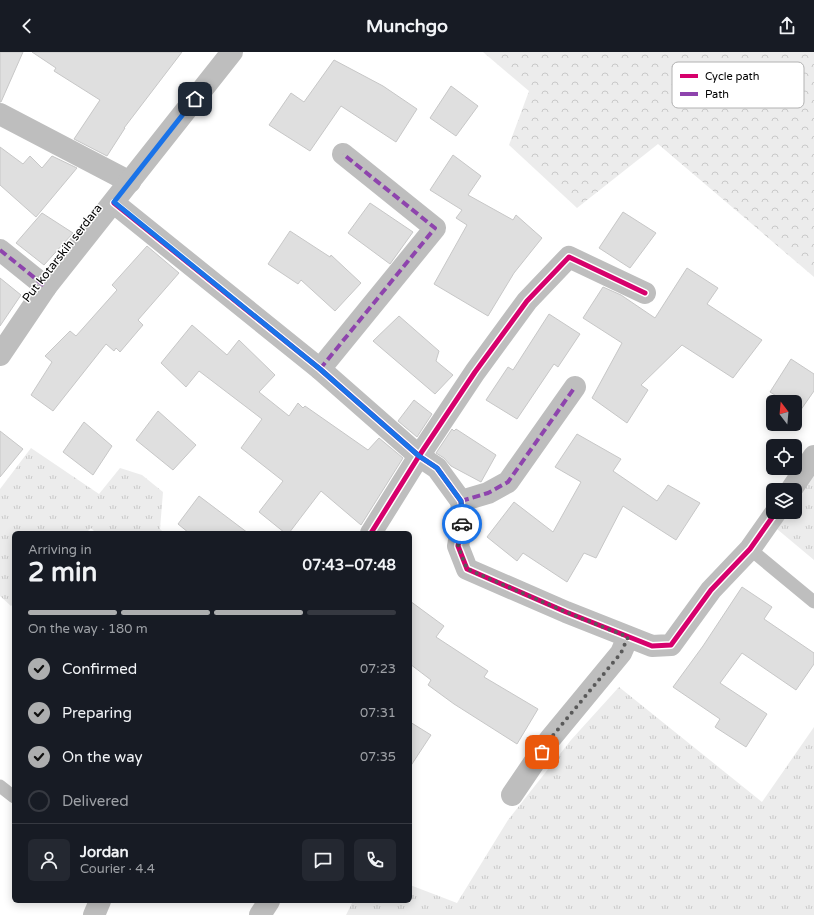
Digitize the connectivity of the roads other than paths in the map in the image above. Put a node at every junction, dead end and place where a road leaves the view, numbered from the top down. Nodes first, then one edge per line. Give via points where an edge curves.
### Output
1 (232, 52) edge
2 (0, 114) edge
3 (343, 154) dead end
4 (130, 182) junction
5 (114, 202) junction
6 (0, 250) edge
7 (46, 287) junction
8 (645, 293) dead end
9 (0, 355) edge
10 (320, 369) junction
11 (575, 387) dead end
12 (419, 456) junction
13 (814, 456) edge
14 (796, 483) edge
15 (461, 501) junction
16 (771, 519) edge
17 (372, 531) edge
18 (750, 548) junction
19 (814, 602) edge
20 (628, 637) junction
21 (0, 786) edge
22 (12, 795) edge
23 (512, 795) dead end
24 (99, 903) edge
25 (268, 903) edge
26 (94, 915) edge
27 (260, 915) edge

1 - 4 street, Put kotarskih serdara
2 - 4 street
3 - 10 street via 435,228
4 - 5 street, Put kotarskih serdara
5 - 7 street, Put kotarskih serdara
5 - 10 street
6 - 7 street
7 - 9 street, Put kotarskih serdara
8 - 12 street via 569,257 527,301 475,372
10 - 12 street
11 - 15 street via 508,482 488,493
12 - 15 street via 437,468
12 - 17 street
13 - 14 street
15 - 20 street via 463,519 458,546 467,569
16 - 18 street
18 - 19 lane
18 - 20 street via 711,590 671,645 652,646
20 - 23 street via 621,653 550,739
21 - 22 lane
24 - 26 street
25 - 27 street

